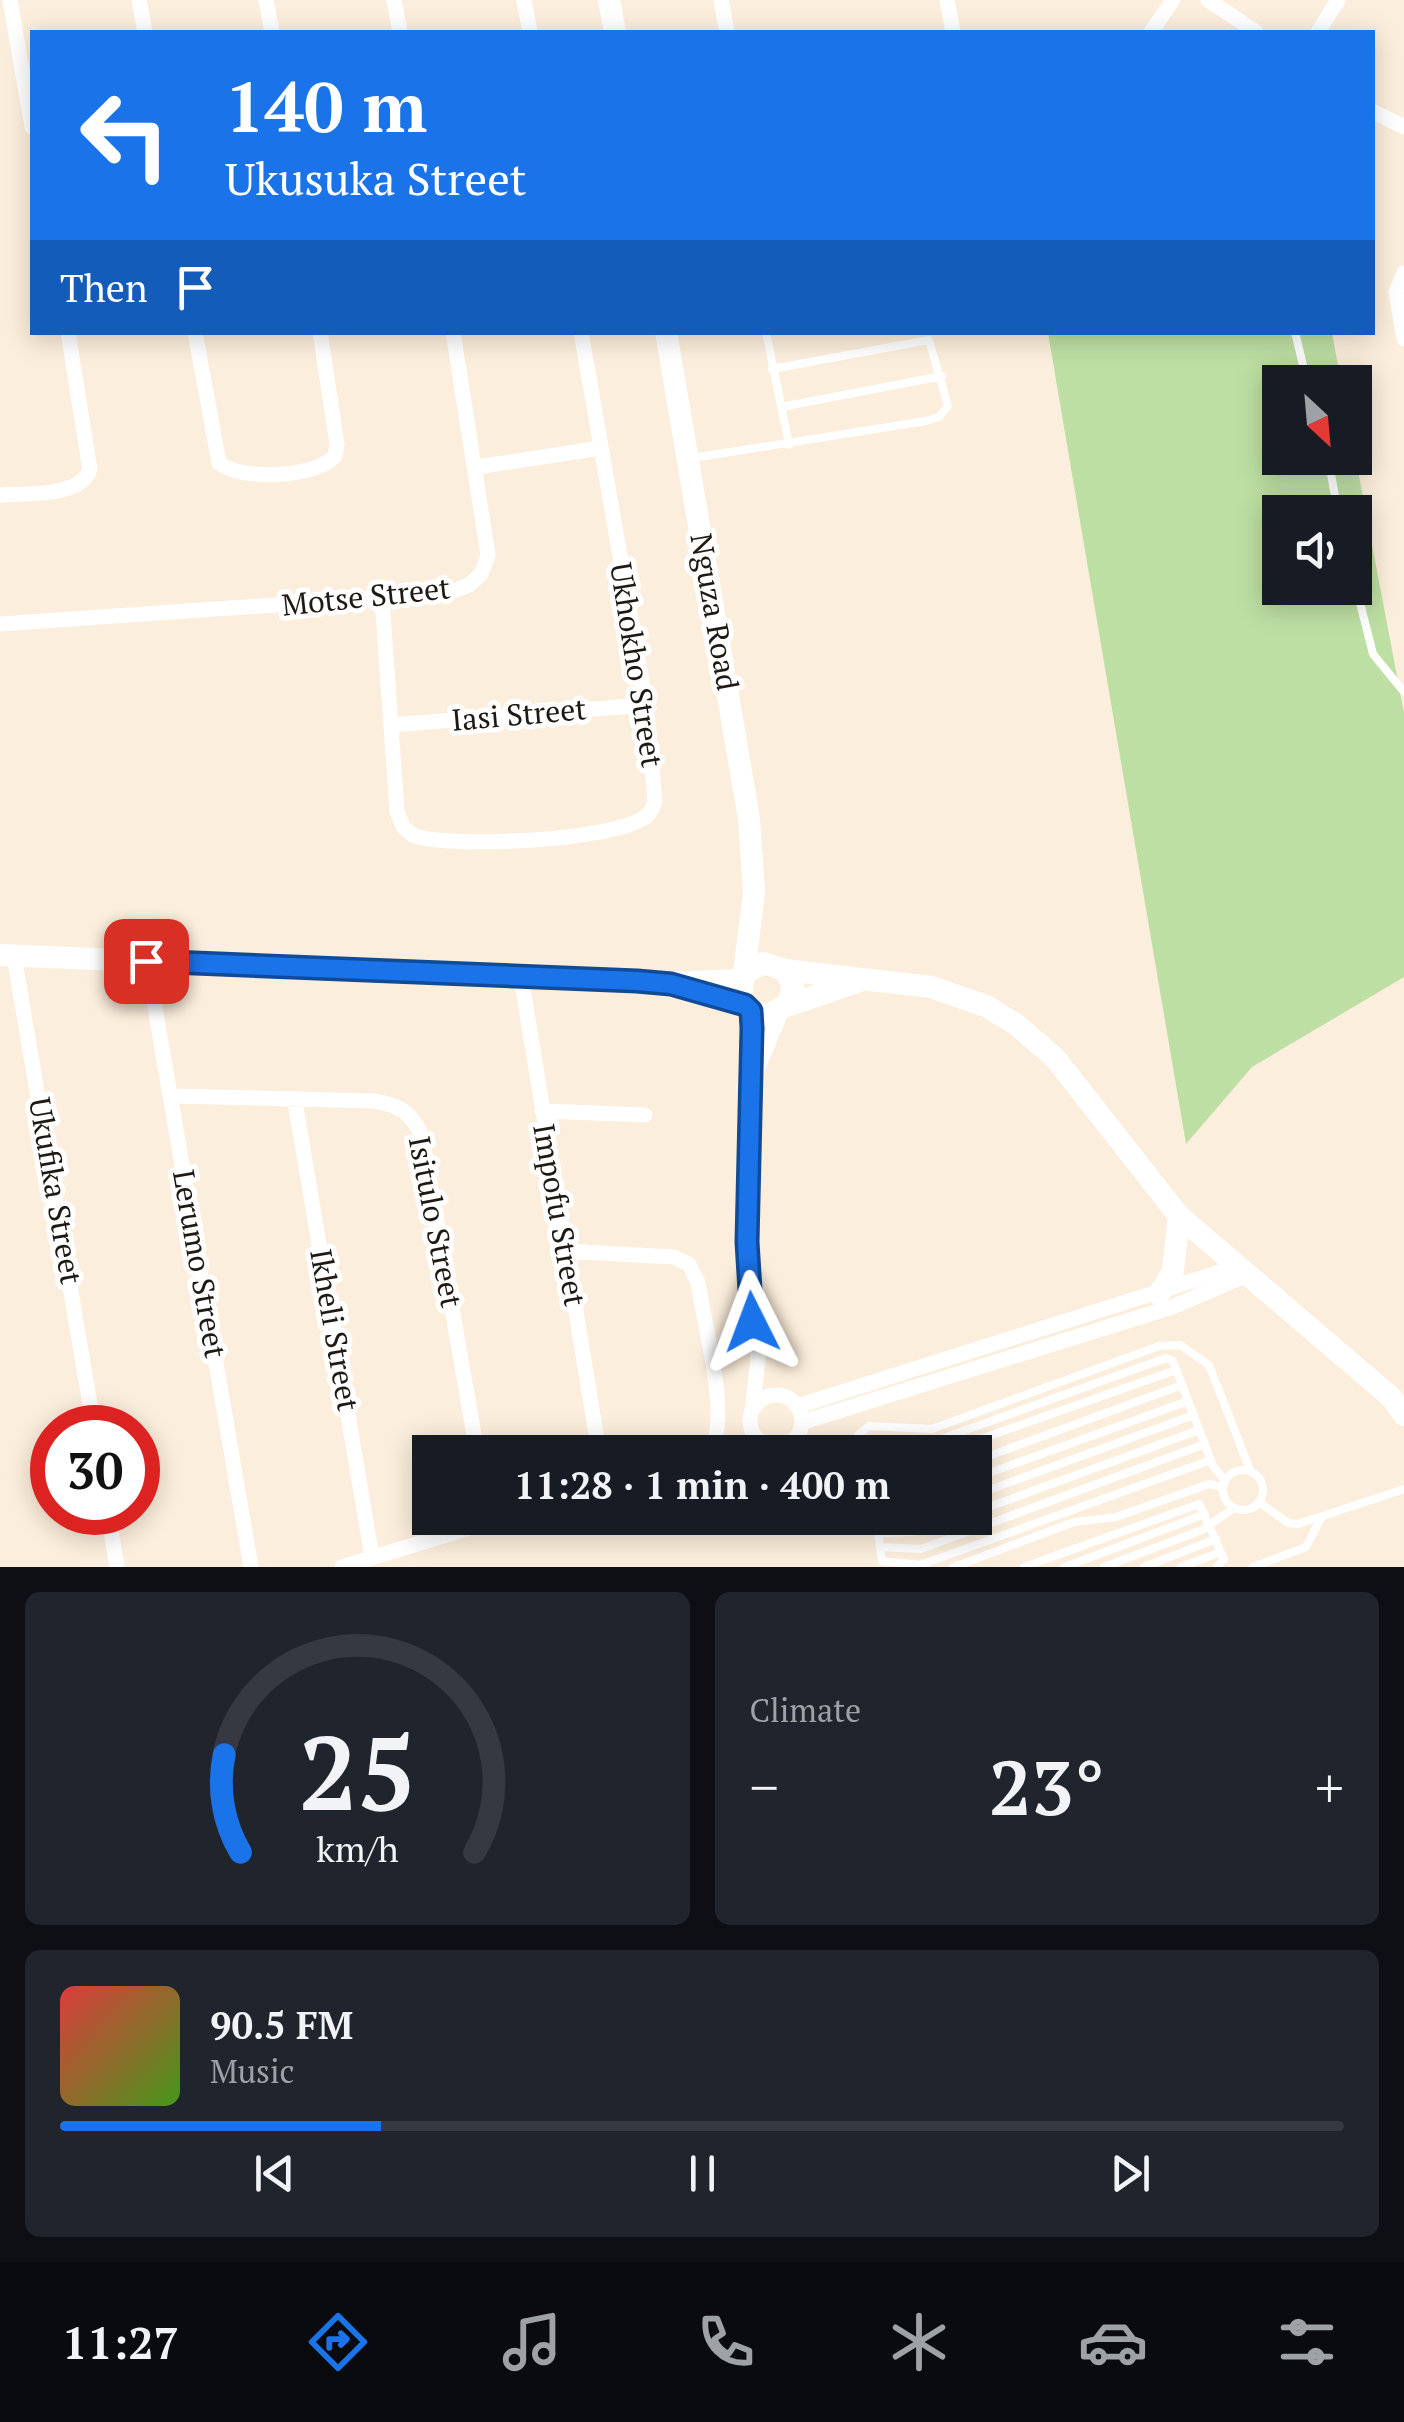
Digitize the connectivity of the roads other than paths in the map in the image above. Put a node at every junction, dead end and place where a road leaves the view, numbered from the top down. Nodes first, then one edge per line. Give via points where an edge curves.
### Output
1 (10, 0) edge
2 (139, 0) edge
3 (266, 0) edge
4 (394, 0) edge
5 (524, 0) edge
6 (609, 0) edge
7 (721, 0) edge
8 (947, 0) edge
9 (1174, 0) edge
10 (1208, 0) edge
11 (1338, 0) edge
12 (144, 30) edge
13 (272, 30) edge
14 (400, 30) edge
15 (530, 30) edge
16 (614, 30) edge
17 (727, 30) edge
18 (953, 30) edge
19 (1152, 30) edge
20 (1253, 30) edge
21 (1319, 30) edge
22 (1375, 112) edge
23 (30, 115) edge
24 (1404, 127) edge
25 (1404, 273) edge
26 (68, 335) edge
27 (196, 335) edge
28 (320, 335) edge
29 (454, 335) edge
30 (582, 335) edge
31 (667, 335) edge
32 (766, 335) edge
33 (1296, 335) edge
34 (1404, 339) edge
35 (1303, 365) edge
36 (772, 369) junction
37 (942, 376) junction
38 (781, 407) junction
39 (788, 445) junction
40 (601, 448) junction
41 (688, 458) junction
42 (478, 467) junction
43 (0, 495) edge
44 (382, 599) junction
45 (1361, 605) edge
46 (0, 624) edge
47 (1404, 692) edge
48 (646, 705) junction
49 (392, 725) junction
50 (754, 893) junction
51 (7, 956) edge
52 (146, 961) junction
53 (781, 968) junction
54 (744, 976) junction
55 (520, 977) junction
56 (865, 979) junction
57 (671, 984) junction
58 (748, 1008) junction
59 (784, 1008) junction
60 (752, 1086) junction
61 (171, 1096) junction
62 (295, 1102) junction
63 (542, 1111) junction
64 (645, 1114) dead end
65 (1179, 1216) junction
66 (565, 1251) junction
67 (1244, 1270) junction
68 (1175, 1294) junction
69 (758, 1360) junction
70 (1176, 1370) junction
71 (1182, 1385) junction
72 (782, 1395) junction
73 (1188, 1401) junction
74 (90, 1405) edge
75 (752, 1411) junction
76 (801, 1414) junction
77 (1194, 1415) junction
78 (1404, 1415) edge
79 (1200, 1430) junction
80 (474, 1435) edge
81 (596, 1435) edge
82 (717, 1435) edge
83 (858, 1435) edge
84 (952, 1435) edge
85 (992, 1435) edge
86 (1205, 1444) junction
87 (992, 1455) edge
88 (1211, 1460) junction
89 (1250, 1470) junction
90 (992, 1472) edge
91 (1224, 1483) junction
92 (992, 1489) edge
93 (1404, 1489) edge
94 (1259, 1502) junction
95 (992, 1506) edge
96 (1234, 1508) junction
97 (1205, 1514) junction
98 (1322, 1518) junction
99 (1211, 1525) junction
100 (112, 1535) edge
101 (443, 1535) edge
102 (878, 1535) edge
103 (1216, 1539) junction
104 (880, 1547) junction
105 (1221, 1552) junction
106 (372, 1558) junction
107 (117, 1567) edge
108 (251, 1567) edge
109 (342, 1567) edge
110 (954, 1567) edge
111 (1024, 1567) edge
112 (1064, 1567) edge
113 (1104, 1567) edge
114 (1144, 1567) edge
115 (1181, 1567) edge
116 (1217, 1567) edge
117 (1253, 1567) edge

1 - 23 street
2 - 12 street
3 - 13 street
4 - 14 street
5 - 15 street
6 - 16 street
7 - 17 street
8 - 18 street
9 - 19 street
10 - 20 street
11 - 21 street
22 - 24 street
25 - 34 street via 1396,292
26 - 43 street via 90,470 65,490
27 - 28 street via 219,464 242,476 315,469 335,456
29 - 42 street, Motse Street
30 - 40 street, Ukhokho Street
31 - 41 street, Nguza Road
32 - 36 lane
33 - 35 lane
36 - 37 lane via 930,340
36 - 38 lane
37 - 38 lane
37 - 39 lane via 948,406 939,417
38 - 39 lane
39 - 41 lane
40 - 42 street
40 - 48 street, Ukhokho Street
41 - 50 street, Nguza Road via 749,819
42 - 44 street, Motse Street via 488,555 481,574 448,593
44 - 46 street, Motse Street
44 - 49 street, Ukhokho Street
45 - 47 lane via 1373,654
48 - 49 street, Iasi Street
48 - 49 street, Ukhokho Street via 651,813 622,826 552,837 414,836 397,811
50 - 53 street, Nguza Road
50 - 54 street, Nguza Road
51 - 52 street
51 - 74 street, Ukufika Street
52 - 55 street
52 - 61 street, Lerumo Street
53 - 54 street via 760,964
53 - 56 street
53 - 59 street via 793,986
54 - 57 street
54 - 58 street
55 - 57 street
55 - 63 street, Impofu Street
56 - 59 street
56 - 65 street via 954,992 1017,1025 1055,1058
57 - 58 street
58 - 59 street via 766,1016
58 - 60 street
59 - 60 street
60 - 69 street via 747,1242
61 - 62 street, Isitulo Street
61 - 108 street, Lerumo Street
62 - 80 street, Isitulo Street via 373,1101 397,1104 413,1116 422,1136
62 - 106 street, Ikheli Street
63 - 64 street
63 - 66 street, Impofu Street
65 - 67 street
65 - 68 street
66 - 81 street, Impofu Street
66 - 82 street via 673,1257 689,1264 698,1283
67 - 68 street
67 - 78 street
68 - 76 street
68 - 76 street
69 - 72 street
69 - 75 street
70 - 71 lane
70 - 84 lane via 1166,1358
70 - 85 lane
71 - 73 lane
71 - 87 lane
72 - 75 street via 762,1399
72 - 76 street
73 - 77 lane
73 - 90 lane
75 - 76 street via 754,1435 775,1447 797,1437
77 - 79 lane
77 - 92 lane
79 - 86 lane
79 - 95 lane
83 - 89 lane via 868,1426 932,1429 1158,1346 1180,1345 1208,1365
86 - 88 lane
86 - 104 lane via 921,1548
88 - 91 lane
88 - 104 lane via 920,1565 882,1561
89 - 91 lane via 1236,1470
89 - 94 lane via 1263,1484
91 - 96 lane via 1225,1500
91 - 110 lane via 1116,1517 1074,1522
93 - 98 lane
94 - 96 lane
94 - 98 lane via 1288,1523
96 - 99 lane
97 - 99 lane
97 - 111 lane via 1198,1504 1191,1506
97 - 112 lane
98 - 117 lane via 1306,1547
99 - 103 lane
99 - 113 lane
100 - 107 street
101 - 106 street
102 - 104 lane
103 - 105 lane
103 - 114 lane
105 - 115 lane
105 - 116 lane
106 - 109 street

